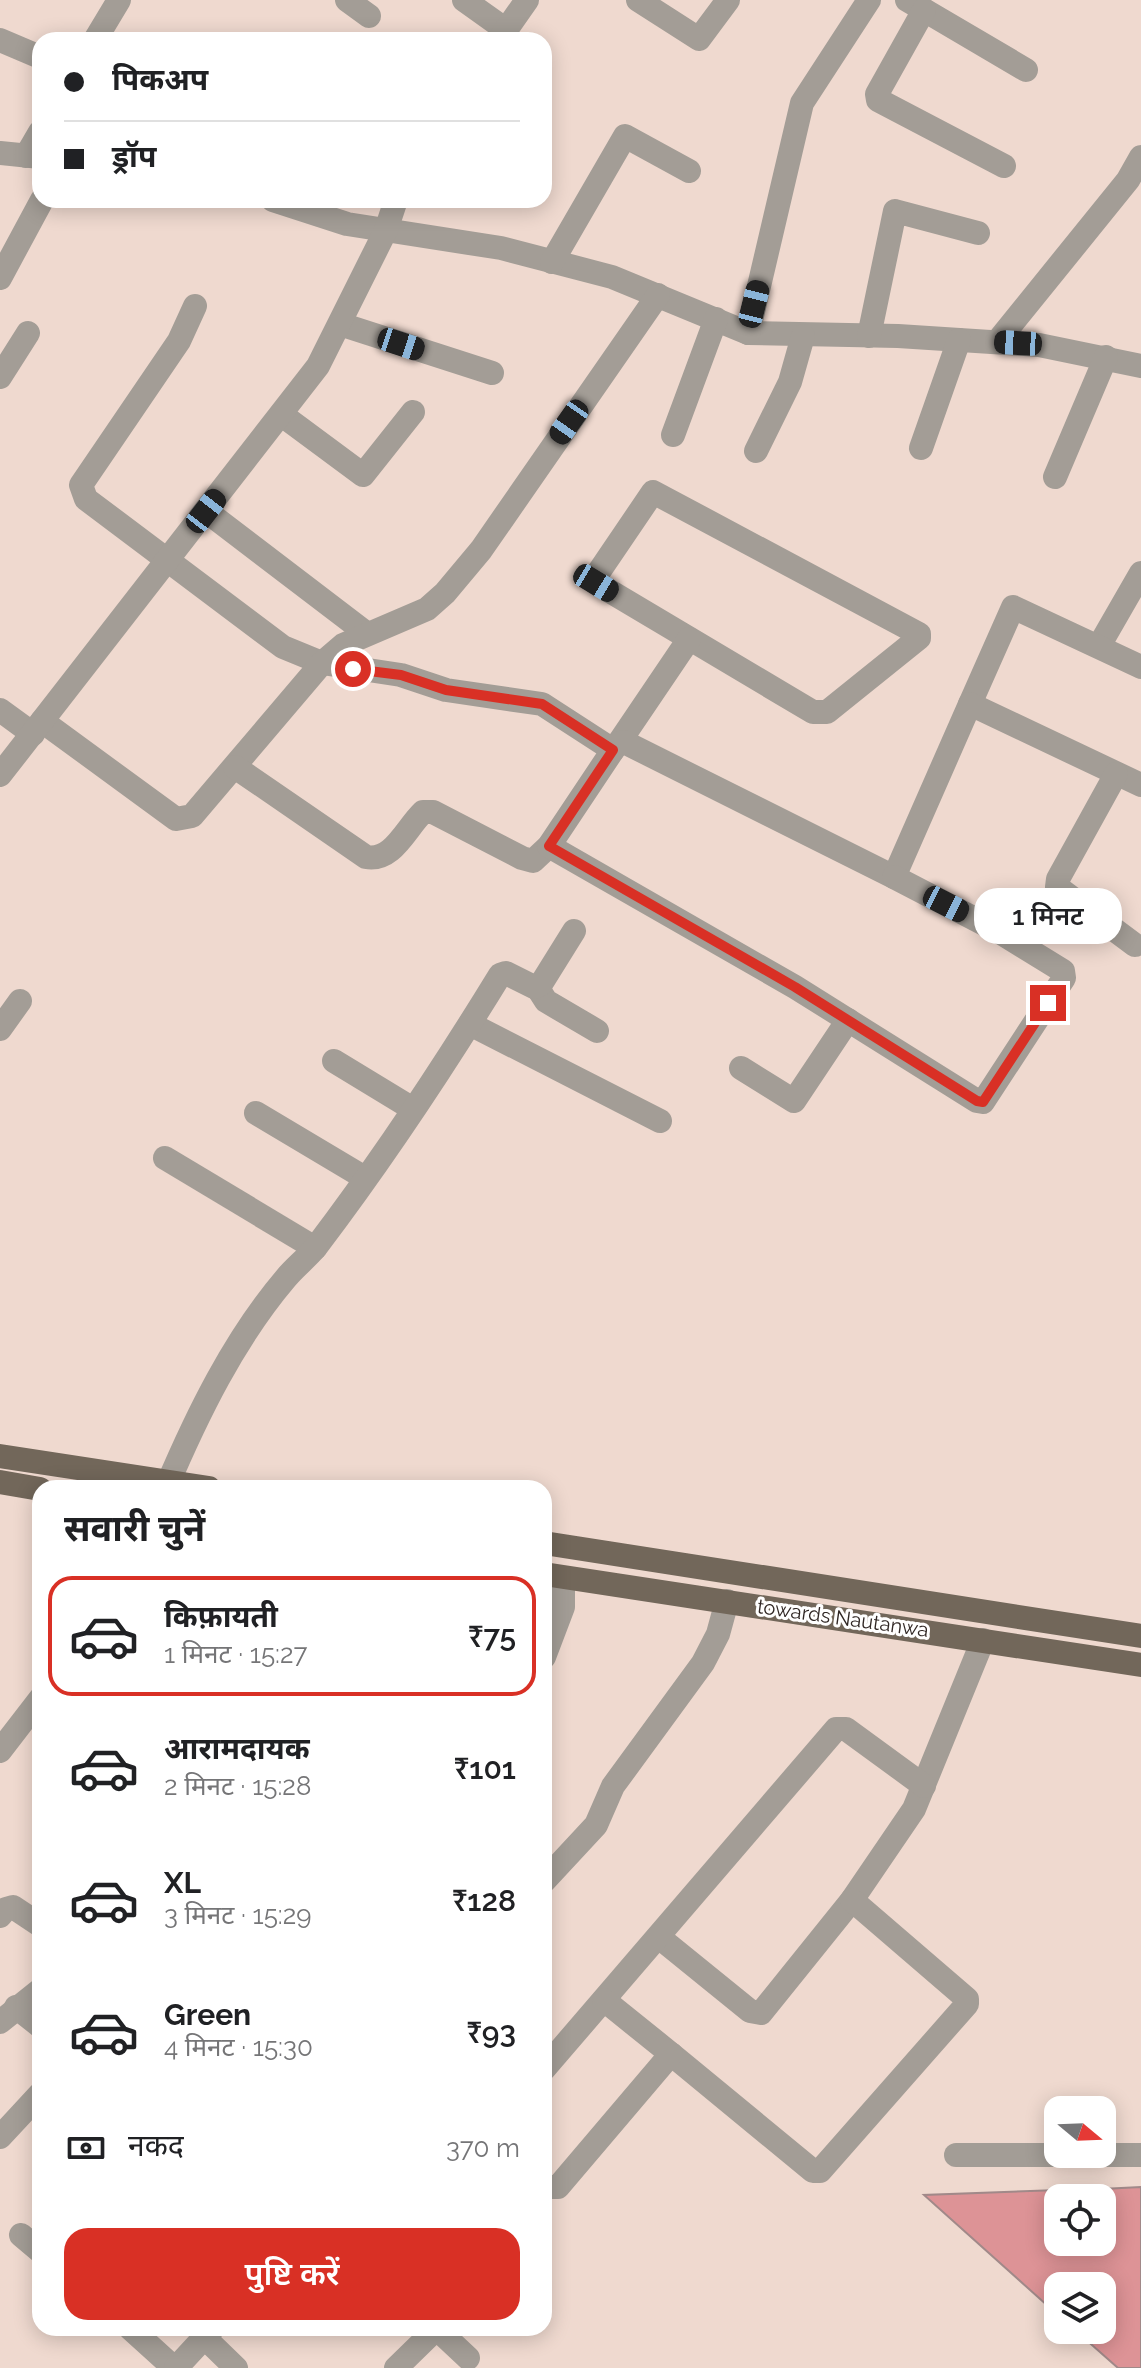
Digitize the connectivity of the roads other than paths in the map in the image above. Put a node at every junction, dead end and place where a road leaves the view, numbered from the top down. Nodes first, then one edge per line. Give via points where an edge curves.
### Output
1 (119, 0) edge
2 (347, 0) edge
3 (464, 0) edge
4 (527, 0) edge
5 (638, 0) edge
6 (728, 0) edge
7 (869, 0) edge
8 (915, 5) edge
9 (369, 16) dead end
10 (100, 32) edge
11 (499, 32) edge
12 (504, 32) edge
13 (0, 40) edge
14 (32, 54) edge
15 (1026, 70) dead end
16 (0, 153) edge
17 (32, 156) edge
18 (1141, 157) edge
19 (1004, 166) dead end
20 (689, 171) dead end
21 (38, 208) edge
22 (298, 208) edge
23 (393, 208) edge
24 (386, 230) junction
25 (978, 233) dead end
26 (552, 262) junction
27 (0, 278) edge
28 (658, 295) junction
29 (195, 306) dead end
30 (716, 319) junction
31 (340, 324) junction
32 (28, 333) dead end
33 (748, 333) junction
34 (803, 336) junction
35 (869, 336) junction
36 (959, 340) junction
37 (997, 342) junction
38 (1106, 357) junction
39 (1141, 366) edge
40 (492, 373) dead end
41 (0, 377) edge
42 (413, 412) dead end
43 (282, 415) junction
44 (673, 435) dead end
45 (921, 448) dead end
46 (756, 451) dead end
47 (1055, 477) dead end
48 (206, 511) junction
49 (166, 563) junction
50 (1141, 573) edge
51 (366, 633) junction
52 (689, 639) junction
53 (1099, 646) junction
54 (322, 663) junction
55 (1141, 667) edge
56 (970, 704) junction
57 (0, 710) edge
58 (38, 727) junction
59 (616, 745) junction
60 (235, 767) junction
61 (1116, 774) junction
62 (0, 775) edge
63 (1141, 785) edge
64 (549, 846) junction
65 (894, 877) junction
66 (574, 931) dead end
67 (1135, 945) dead end
68 (537, 987) junction
69 (20, 1001) dead end
70 (848, 1020) junction
71 (470, 1024) junction
72 (0, 1029) edge
73 (597, 1031) dead end
74 (334, 1061) dead end
75 (741, 1068) dead end
76 (413, 1109) junction
77 (256, 1113) dead end
78 (660, 1121) dead end
79 (165, 1158) dead end
80 (365, 1178) junction
81 (315, 1248) junction
82 (0, 1456) edge
83 (143, 1480) edge
84 (169, 1480) edge
85 (0, 1482) edge
86 (32, 1488) edge
87 (552, 1544) edge
88 (553, 1576) edge
89 (727, 1601) junction
90 (552, 1636) edge
91 (1141, 1636) edge
92 (983, 1640) junction
93 (1141, 1665) edge
94 (32, 1709) edge
95 (0, 1751) edge
96 (924, 1786) junction
97 (552, 1872) edge
98 (852, 1900) junction
99 (0, 1916) edge
100 (32, 1920) edge
101 (660, 1938) junction
102 (32, 1996) edge
103 (604, 2000) junction
104 (8, 2014) edge
105 (32, 2023) edge
106 (671, 2054) junction
107 (552, 2060) edge
108 (32, 2103) edge
109 (0, 2137) edge
110 (956, 2155) dead end
111 (1141, 2155) edge
112 (552, 2187) edge
113 (21, 2235) dead end
114 (32, 2244) edge
115 (139, 2336) edge
116 (205, 2336) edge
117 (212, 2336) edge
118 (428, 2336) edge
119 (445, 2336) edge
120 (468, 2358) dead end
121 (175, 2368) edge
122 (236, 2368) edge
123 (396, 2368) edge

1 - 10 street
2 - 9 street
3 - 11 street
4 - 12 street
5 - 6 street via 699,39
7 - 33 street via 802,103
8 - 15 street
8 - 19 street via 878,100
13 - 14 street
16 - 17 street
18 - 37 street
20 - 26 street via 625,136
21 - 27 street
22 - 24 street
23 - 24 street
24 - 26 street via 501,248
24 - 31 street
25 - 35 street via 895,211
26 - 28 street
28 - 30 street
28 - 51 street via 465,571 427,609
29 - 49 street via 179,341 80,490
30 - 33 street
30 - 44 street
31 - 40 street
31 - 43 street via 318,366
32 - 41 street
33 - 34 street
34 - 35 street
34 - 46 street via 786,391
35 - 36 street
36 - 37 street
36 - 45 street
37 - 38 street
38 - 39 street
38 - 47 street
42 - 43 street via 363,475
43 - 48 street
48 - 49 street
48 - 51 street
49 - 54 street via 283,647
49 - 58 street
50 - 53 street
51 - 54 street
52 - 52 street via 819,713 827,712 920,636 653,492 594,580
52 - 59 street
53 - 55 street
53 - 56 street via 1013,607
54 - 59 street via 542,704
54 - 60 street
56 - 61 street
56 - 65 street
57 - 58 street
58 - 60 street via 176,819 192,816
58 - 62 street
59 - 64 street
59 - 65 street
60 - 64 street via 366,857 388,854 423,812 433,812 533,861
61 - 63 street
61 - 67 street via 1057,884
64 - 70 street
65 - 70 street via 998,931 1063,971 1064,978 983,1102
66 - 68 street
68 - 71 street via 502,973
68 - 73 street via 546,1001
69 - 72 street
70 - 75 street via 794,1101
71 - 76 street
71 - 78 street
74 - 76 street
76 - 80 street
77 - 80 street
79 - 81 street
80 - 81 street
81 - 84 street via 281,1285 222,1374
82 - 83 main road
85 - 86 main road
87 - 91 main road
88 - 89 main road, towards Nautanwa
88 - 90 street via 563,1607
89 - 92 main road, towards Nautanwa
89 - 97 street via 703,1663 613,1786 596,1825
92 - 93 main road, towards Nautanwa
92 - 96 street
94 - 95 street
96 - 98 street via 906,1822
96 - 101 street via 846,1729 836,1729
98 - 101 street via 756,2014
98 - 106 street via 967,2004 820,2171 813,2171
99 - 100 street via 13,1907
101 - 103 street
102 - 104 street
103 - 106 street
103 - 107 street
104 - 105 street
106 - 112 street via 558,2187
108 - 109 street
110 - 111 street
113 - 114 street
115 - 121 street
116 - 121 street
117 - 122 street
118 - 123 street
119 - 120 street

